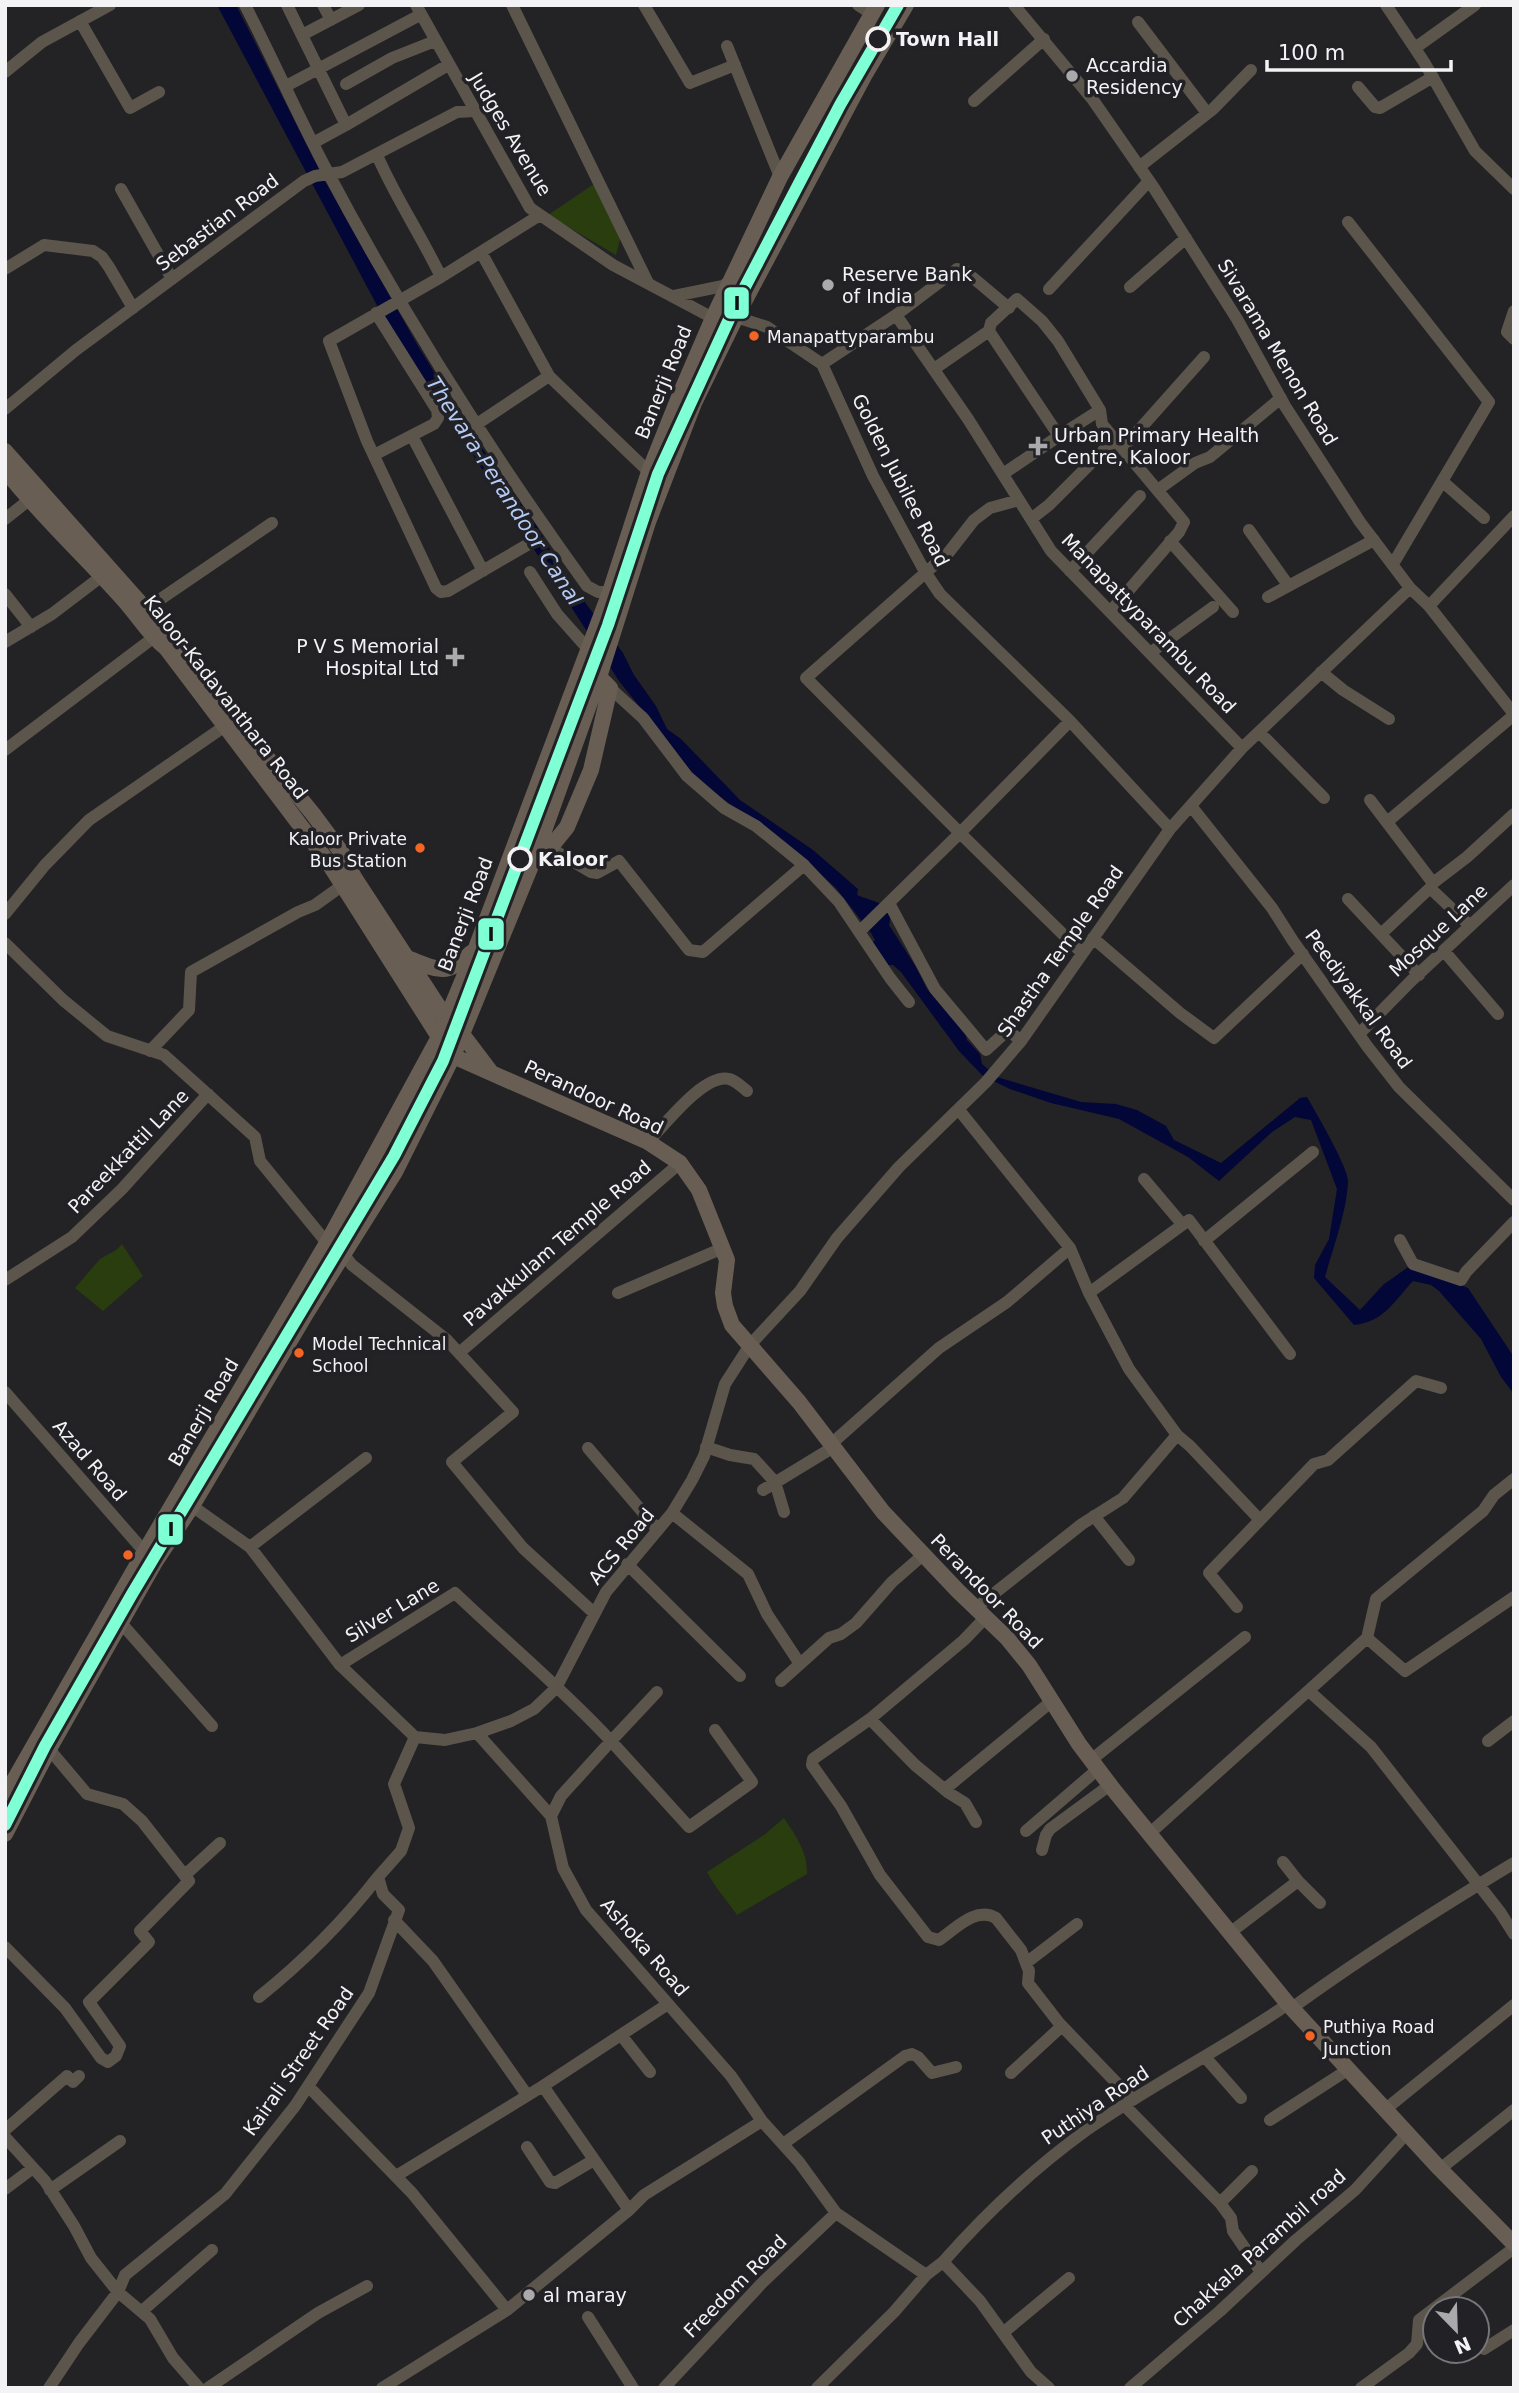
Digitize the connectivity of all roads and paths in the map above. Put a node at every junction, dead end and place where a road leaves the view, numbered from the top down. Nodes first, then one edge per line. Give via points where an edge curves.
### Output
1 (110, 5) edge
2 (245, 5) edge
3 (323, 5) edge
4 (359, 5) edge
5 (512, 5) edge
6 (644, 5) edge
7 (906, 5) edge
8 (1014, 5) edge
9 (1386, 5) edge
10 (1475, 5) edge
11 (290, 7) edge
12 (869, 8) edge
13 (418, 10) edge
14 (331, 20) junction
15 (80, 21) junction
16 (1138, 22) dead end
17 (302, 35) junction
18 (1044, 39) junction
19 (435, 41) junction
20 (727, 46) dead end
21 (1415, 48) junction
22 (448, 65) junction
23 (735, 65) junction
24 (318, 69) junction
25 (1251, 70) dead end
26 (5, 72) edge
27 (1433, 77) junction
28 (346, 84) dead end
29 (286, 86) junction
30 (1357, 87) dead end
31 (159, 92) dead end
32 (974, 101) dead end
33 (475, 111) junction
34 (1207, 113) junction
35 (346, 125) junction
36 (313, 143) junction
37 (377, 155) junction
38 (1139, 167) junction
39 (326, 174) junction
40 (780, 177) junction
41 (1149, 181) junction
42 (121, 189) dead end
43 (1514, 189) edge
44 (540, 215) junction
45 (1348, 222) dead end
46 (1186, 238) junction
47 (481, 252) junction
48 (5, 269) edge
49 (441, 277) junction
50 (172, 279) junction
51 (733, 279) junction
52 (649, 283) junction
53 (1130, 286) dead end
54 (1049, 289) dead end
55 (674, 296) junction
56 (397, 301) junction
57 (133, 308) junction
58 (1009, 308) junction
59 (378, 312) junction
60 (1514, 312) edge
61 (896, 315) junction
62 (736, 317) junction
63 (713, 318) junction
64 (989, 331) junction
65 (1514, 338) edge
66 (1204, 357) dead end
67 (822, 364) junction
68 (934, 369) junction
69 (549, 376) junction
70 (1281, 398) junction
71 (5, 409) edge
72 (1100, 410) junction
73 (477, 424) junction
74 (412, 436) junction
75 (1059, 436) junction
76 (1118, 444) junction
77 (5, 452) edge
78 (374, 455) junction
79 (5, 470) edge
80 (649, 472) junction
81 (1003, 474) junction
82 (1442, 481) junction
83 (1159, 489) junction
84 (1140, 496) dead end
85 (29, 500) junction
86 (1019, 500) junction
87 (1514, 516) edge
88 (1484, 518) dead end
89 (5, 519) edge
90 (1031, 519) junction
91 (272, 523) dead end
92 (1249, 530) dead end
93 (1374, 540) junction
94 (1170, 541) junction
95 (527, 545) dead end
96 (1392, 564) junction
97 (483, 570) junction
98 (1070, 571) junction
99 (530, 572) dead end
100 (925, 572) junction
101 (102, 576) junction
102 (1288, 585) junction
103 (1410, 587) junction
104 (610, 592) junction
105 (5, 594) edge
106 (1268, 597) dead end
107 (1429, 606) junction
108 (1213, 607) dead end
109 (146, 609) junction
110 (1110, 612) junction
111 (1233, 612) dead end
112 (30, 627) junction
113 (153, 638) junction
114 (5, 642) edge
115 (588, 649) junction
116 (1150, 653) junction
117 (1321, 672) junction
118 (605, 682) junction
119 (1514, 715) edge
120 (1389, 719) dead end
121 (1070, 721) junction
122 (225, 726) junction
123 (1260, 733) junction
124 (1242, 748) junction
125 (551, 749) junction
126 (5, 750) edge
127 (570, 754) junction
128 (1324, 798) dead end
129 (1370, 800) dead end
130 (1191, 806) junction
131 (310, 810) junction
132 (1514, 814) edge
133 (294, 819) junction
134 (1387, 822) junction
135 (1170, 829) junction
136 (960, 833) junction
137 (542, 852) junction
138 (804, 865) junction
139 (348, 881) junction
140 (1514, 885) edge
141 (1348, 899) dead end
142 (888, 905) junction
143 (5, 914) edge
144 (1469, 925) junction
145 (862, 930) junction
146 (1381, 934) junction
147 (1093, 938) junction
148 (5, 943) edge
149 (476, 948) junction
150 (1444, 951) junction
151 (1082, 953) junction
152 (1303, 954) junction
153 (408, 958) junction
154 (1419, 975) junction
155 (909, 1002) dead end
156 (1498, 1014) dead end
157 (446, 1018) junction
158 (462, 1034) junction
159 (1359, 1034) junction
160 (439, 1037) junction
161 (1021, 1041) junction
162 (150, 1051) junction
163 (453, 1056) junction
164 (491, 1073) junction
165 (747, 1091) dead end
166 (208, 1094) junction
167 (959, 1110) junction
168 (399, 1113) junction
169 (422, 1119) junction
170 (648, 1142) junction
171 (1313, 1153) dead end
172 (680, 1163) junction
173 (1144, 1179) dead end
174 (1514, 1200) edge
175 (1514, 1222) edge
176 (1182, 1224) junction
177 (1400, 1240) dead end
178 (1204, 1241) junction
179 (723, 1248) junction
180 (1070, 1248) junction
181 (323, 1250) junction
182 (340, 1261) junction
183 (5, 1280) edge
184 (618, 1293) dead end
185 (1089, 1293) junction
186 (750, 1345) junction
187 (459, 1353) junction
188 (1290, 1354) dead end
189 (1441, 1388) dead end
190 (5, 1392) edge
191 (1177, 1435) junction
192 (831, 1446) junction
193 (706, 1447) junction
194 (588, 1448) dead end
195 (366, 1458) dead end
196 (1514, 1479) edge
197 (775, 1482) junction
198 (763, 1490) dead end
199 (192, 1506) junction
200 (784, 1512) dead end
201 (672, 1513) junction
202 (1094, 1516) junction
203 (1260, 1520) junction
204 (658, 1530) junction
205 (250, 1547) junction
206 (923, 1555) junction
207 (150, 1557) junction
208 (1129, 1560) dead end
209 (627, 1564) junction
210 (1514, 1597) edge
211 (1237, 1607) dead end
212 (981, 1612) junction
213 (594, 1614) junction
214 (121, 1623) junction
215 (1245, 1637) dead end
216 (1367, 1638) junction
217 (800, 1664) junction
218 (340, 1665) junction
219 (740, 1676) dead end
220 (781, 1681) dead end
221 (556, 1688) junction
222 (1309, 1691) junction
223 (657, 1692) dead end
224 (1052, 1701) junction
225 (870, 1719) junction
226 (1514, 1721) edge
227 (212, 1726) dead end
228 (715, 1730) dead end
229 (477, 1733) junction
230 (415, 1737) junction
231 (611, 1741) junction
232 (1488, 1741) dead end
233 (49, 1749) junction
234 (1094, 1764) junction
235 (1110, 1785) junction
236 (945, 1789) junction
237 (6, 1791) edge
238 (551, 1816) junction
239 (976, 1822) dead end
240 (1026, 1831) dead end
241 (5, 1834) edge
242 (1149, 1834) junction
243 (220, 1843) dead end
244 (1042, 1850) dead end
245 (1283, 1862) dead end
246 (1514, 1863) edge
247 (378, 1877) junction
248 (187, 1878) junction
249 (1298, 1881) junction
250 (1479, 1885) junction
251 (1320, 1903) dead end
252 (394, 1920) junction
253 (1077, 1924) dead end
254 (1231, 1932) junction
255 (1514, 1934) edge
256 (5, 1947) edge
257 (1027, 1963) junction
258 (259, 1997) dead end
259 (668, 2004) junction
260 (1514, 2005) edge
261 (1290, 2006) junction
262 (1062, 2026) junction
263 (621, 2035) junction
264 (1205, 2057) junction
265 (956, 2067) dead end
266 (1349, 2068) junction
267 (650, 2072) dead end
268 (1011, 2073) dead end
269 (79, 2076) dead end
270 (308, 2086) junction
271 (543, 2086) junction
272 (527, 2095) junction
273 (1241, 2098) dead end
274 (1129, 2103) junction
275 (1387, 2108) junction
276 (1514, 2110) edge
277 (1270, 2120) dead end
278 (762, 2121) junction
279 (5, 2130) edge
280 (1407, 2133) junction
281 (5, 2137) edge
282 (120, 2141) dead end
283 (783, 2144) junction
284 (527, 2147) dead end
285 (594, 2160) junction
286 (33, 2168) junction
287 (1440, 2169) junction
288 (1252, 2171) dead end
289 (396, 2176) junction
290 (5, 2189) edge
291 (50, 2190) junction
292 (1220, 2203) junction
293 (629, 2210) junction
294 (836, 2213) junction
295 (1512, 2240) edge
296 (212, 2250) dead end
297 (943, 2262) junction
298 (1261, 2272) junction
299 (926, 2275) junction
300 (1069, 2278) dead end
301 (368, 2286) dead end
302 (118, 2292) junction
303 (507, 2310) junction
304 (142, 2311) junction
305 (588, 2317) dead end
306 (1514, 2330) edge
307 (1003, 2332) junction
308 (1491, 2345) edge
309 (1369, 2385) edge
310 (49, 2388) edge
311 (199, 2388) edge
312 (208, 2388) edge
313 (382, 2388) edge
314 (633, 2388) edge
315 (664, 2388) edge
316 (817, 2388) edge
317 (1049, 2388) edge
318 (1130, 2388) edge

1 - 15 street
2 - 29 street
3 - 14 street
4 - 14 street
5 - 52 street
6 - 23 street via 690,83
7 - 62 main road, Banerji Road
8 - 18 street, Sivarama Menon Road
9 - 21 street
10 - 21 street
11 - 17 street
12 - 40 main road, Banerji Road
13 - 19 street, Judges Avenue
13 - 24 street
14 - 17 street
15 - 26 street via 42,42
15 - 31 street via 130,108
16 - 34 street
17 - 24 street
18 - 32 street
18 - 38 street, Sivarama Menon Road
19 - 22 street, Judges Avenue
19 - 28 street
20 - 23 street
21 - 27 street
22 - 33 street, Judges Avenue
22 - 35 street
23 - 40 street
24 - 29 street
24 - 35 street
25 - 34 street
27 - 30 street via 1380,108
27 - 43 street via 1475,151
29 - 36 street
33 - 37 street, Sebastian Road via 457,112
33 - 44 street, Judges Avenue via 530,208
34 - 38 street
35 - 36 street
36 - 39 street
37 - 39 street, Sebastian Road via 342,172
37 - 49 street
38 - 41 street, Sivarama Menon Road
39 - 50 street, Sebastian Road via 308,179
39 - 56 street
40 - 51 main road, Banerji Road
41 - 46 street, Sivarama Menon Road
41 - 54 street
42 - 50 street
44 - 47 street
44 - 52 street, Judges Avenue via 613,265
45 - 82 street via 1489,402
46 - 53 street
46 - 70 street, Sivarama Menon Road
47 - 49 street
47 - 69 street
48 - 57 street via 44,244 93,251 102,257
49 - 56 street
50 - 57 street, Sebastian Road
51 - 55 street via 723,286
51 - 63 main road, Banerji Road
52 - 55 street, Judges Avenue
55 - 63 street, Judges Avenue
56 - 59 street
56 - 73 street
57 - 71 street, Sebastian Road
58 - 61 street via 957,269
58 - 64 street via 991,323
58 - 72 street via 1017,299 1042,321
59 - 74 street via 437,410 434,424
59 - 78 street via 329,341
60 - 65 street via 1507,332
61 - 67 street
61 - 68 street, Manapattyparambu Road
62 - 63 main road
62 - 67 street via 767,327
62 - 118 main road, Banerji Road via 694,403 648,522 615,626
63 - 80 main road, Banerji Road
64 - 68 street
64 - 75 street
66 - 76 street
67 - 100 street, Golden Jubilee Road via 873,476
68 - 81 street, Manapattyparambu Road
69 - 73 street
69 - 80 street
70 - 83 street via 1210,457
70 - 93 street, Sivarama Menon Road
72 - 75 street
72 - 76 street via 1102,424
73 - 104 street via 587,586
74 - 78 street
74 - 97 street
75 - 81 street
76 - 83 street
76 - 90 street
77 - 109 main road, Kaloor-Kadavanthara Road
78 - 97 street via 436,588 448,591
79 - 85 main road, Kaloor-Kadavanthara Road
80 - 104 main road, Banerji Road
81 - 86 street, Manapattyparambu Road
82 - 88 street
82 - 96 street
83 - 94 street via 1184,522
84 - 98 street
85 - 89 street
85 - 101 main road, Kaloor-Kadavanthara Road
86 - 90 street, Manapattyparambu Road
86 - 100 street via 990,508 974,520 949,552
87 - 107 street
90 - 98 street, Manapattyparambu Road
91 - 109 street
92 - 102 street
93 - 96 street, Sivarama Menon Road
93 - 102 street
94 - 110 street
94 - 111 street
95 - 97 street
96 - 103 street, Sivarama Menon Road
98 - 110 street, Manapattyparambu Road
99 - 115 street via 557,614
100 - 121 street, Golden Jubilee Road via 940,594
100 - 136 street via 806,678
101 - 112 street
101 - 113 main road, Kaloor-Kadavanthara Road
102 - 106 street
103 - 107 street, Sivarama Menon Road
103 - 117 street, Shastha Temple Road
104 - 115 main road, Banerji Road
105 - 112 street
107 - 119 street, Sivarama Menon Road
108 - 116 street
109 - 131 main road, Kaloor-Kadavanthara Road
110 - 116 street, Manapattyparambu Road
112 - 114 street
113 - 122 main road, Kaloor-Kadavanthara Road via 166,648
113 - 126 street
115 - 125 main road, Banerji Road
116 - 124 street, Manapattyparambu Road
117 - 120 street
117 - 123 street, Shastha Temple Road
118 - 127 main road, Banerji Road
118 - 137 main road via 591,770 567,827
118 - 138 street via 643,718 687,776
119 - 134 street
121 - 135 street, Golden Jubilee Road
121 - 136 street
122 - 133 main road, Kaloor-Kadavanthara Road
122 - 143 street via 89,820
123 - 124 street, Shastha Temple Road
123 - 128 street
124 - 130 street, Shastha Temple Road
125 - 127 main road
125 - 149 main road, Banerji Road
127 - 137 main road, Banerji Road
129 - 134 street
130 - 135 street, Shastha Temple Road
130 - 152 street, Peediyakkal Road
131 - 133 street
131 - 139 main road, Kaloor-Kadavanthara Road via 342,853
132 - 134 street via 1433,883
133 - 139 main road, Kaloor-Kadavanthara Road
135 - 147 street, Shastha Temple Road
136 - 142 street
136 - 151 street
137 - 138 street via 597,873 619,861 689,950 703,952
137 - 158 main road, Banerji Road
138 - 145 street
139 - 153 main road, Kaloor-Kadavanthara Road
139 - 160 main road, Kaloor-Kadavanthara Road
139 - 162 street via 315,905 191,972 189,1010
140 - 144 street, Mosque Lane
141 - 146 street
142 - 145 street
142 - 161 street via 935,989 986,1049 1008,1030
144 - 146 street via 1430,888
144 - 150 street, Mosque Lane
145 - 155 street
146 - 154 street
147 - 151 street, Shastha Temple Road
147 - 152 street via 1214,1038
148 - 162 street via 107,1036
149 - 153 main road via 458,966 437,970
149 - 157 main road, Banerji Road
150 - 154 street, Mosque Lane
150 - 156 street
151 - 161 street, Shastha Temple Road
152 - 159 street, Peediyakkal Road
153 - 157 main road, Kaloor-Kadavanthara Road
154 - 159 street, Mosque Lane
157 - 158 main road, Kaloor-Kadavanthara Road
157 - 160 main road, Banerji Road
158 - 163 main road, Banerji Road
158 - 164 main road, Perandoor Road
159 - 174 street, Peediyakkal Road via 1399,1087
160 - 163 main road, Kaloor-Kadavanthara Road
160 - 168 main road, Banerji Road
161 - 167 street, Shastha Temple Road
162 - 166 street via 164,1055
163 - 164 main road, Perandoor Road
163 - 169 main road, Banerji Road
164 - 170 main road, Perandoor Road
165 - 170 street via 730,1079 701,1087
166 - 181 street via 255,1137 260,1161
166 - 183 street, Pareekkattil Lane via 72,1237
167 - 180 street
167 - 186 street, Shastha Temple Road via 899,1167 837,1238 800,1291
168 - 169 main road
168 - 181 main road, Banerji Road
169 - 182 main road, Banerji Road
170 - 172 main road, Perandoor Road
171 - 178 street
172 - 179 main road, Perandoor Road via 699,1190
172 - 187 street, Pavakkulam Temple Road
173 - 176 street
175 - 177 street via 1461,1280 1413,1264
176 - 178 street via 1189,1220
176 - 185 street
178 - 188 street
179 - 184 street
179 - 186 main road, Perandoor Road via 727,1260 724,1306 732,1325
180 - 185 street
180 - 192 street via 1007,1302 939,1348
181 - 182 main road
181 - 207 main road, Banerji Road
182 - 187 street via 352,1265
182 - 199 main road, Banerji Road
185 - 191 street via 1129,1369
186 - 192 main road, Perandoor Road
186 - 193 street, ACS Road via 724,1384
187 - 213 street via 513,1412 452,1462 523,1548
189 - 203 street via 1416,1381 1328,1460 1314,1464
190 - 207 street, Azad Road
191 - 202 street via 1123,1498
191 - 203 street
192 - 197 street
192 - 206 main road, Perandoor Road
193 - 197 street via 754,1459
193 - 201 street, ACS Road
194 - 204 street
195 - 205 street
196 - 216 street via 1483,1511 1376,1599
197 - 198 street
197 - 200 street
199 - 205 street
199 - 207 main road, Banerji Road
201 - 204 street, ACS Road
201 - 217 street via 748,1574 767,1614
202 - 208 street
202 - 212 street
203 - 211 street via 1209,1573
204 - 209 street, ACS Road
205 - 218 street
206 - 212 main road, Perandoor Road
206 - 217 street via 856,1622
207 - 214 main road, Banerji Road
207 - 237 main road, Banerji Road
209 - 213 street, ACS Road
209 - 219 street
210 - 216 street via 1404,1672
212 - 224 main road, Perandoor Road via 1029,1665
212 - 225 street via 964,1640
213 - 221 street, ACS Road
214 - 227 street
214 - 233 main road, Banerji Road
215 - 234 street
216 - 222 street
217 - 220 street
218 - 221 street, Silver Lane via 455,1593
218 - 230 street
221 - 229 street, ACS Road via 534,1709
221 - 231 street
222 - 242 street
222 - 250 street via 1371,1747
223 - 231 street
224 - 234 main road, Perandoor Road
224 - 236 street
225 - 236 street
225 - 257 street via 813,1759 812,1765 880,1875 928,1937 939,1940 976,1914 990,1914
226 - 232 street
228 - 231 street via 752,1782 689,1827
229 - 230 street via 445,1740
229 - 238 street, Ashoka Road
230 - 247 street via 394,1784 409,1828 401,1851
231 - 238 street via 561,1796
233 - 241 main road, Banerji Road
233 - 248 street via 87,1794 123,1804 142,1821
234 - 235 main road, Perandoor Road
234 - 240 street
235 - 242 main road, Perandoor Road
235 - 244 street via 1050,1829
236 - 239 street via 965,1803
238 - 259 street, Ashoka Road via 563,1867 586,1910
242 - 254 main road, Perandoor Road
243 - 248 street
245 - 249 street
246 - 250 street, Puthiya Road
247 - 252 street via 383,1894 399,1910
247 - 258 street via 319,1945
248 - 256 street via 140,1931 149,1942 89,2002 120,2046 108,2062 65,2008
249 - 251 street
249 - 254 street
250 - 255 street
250 - 261 street, Puthiya Road
252 - 270 street, Kairali Street Road via 369,1993
252 - 272 street via 433,1961
253 - 257 street
254 - 261 main road, Perandoor Road
257 - 262 street via 1028,1983
259 - 263 street
259 - 278 street, Ashoka Road via 731,2076
260 - 275 street
261 - 264 street, Puthiya Road
261 - 266 main road, Perandoor Road
262 - 268 street
262 - 274 street
263 - 267 street
263 - 271 street
264 - 273 street
264 - 274 street, Puthiya Road
265 - 283 street via 932,2073 918,2057 905,2056
266 - 275 main road, Perandoor Road
266 - 277 street
269 - 279 street via 73,2082 67,2076
270 - 289 street
270 - 302 street, Kairali Street Road via 225,2194 125,2275
271 - 272 street
271 - 285 street
272 - 289 street
274 - 292 street
274 - 297 street, Puthiya Road via 1026,2177
275 - 280 main road, Perandoor Road
276 - 287 street
278 - 283 street, Ashoka Road
278 - 293 street via 644,2195
280 - 287 main road, Perandoor Road
280 - 298 street, Chakkala Parambil road via 1355,2190
281 - 286 street
282 - 291 street
283 - 294 street, Ashoka Road
284 - 285 street via 555,2183
285 - 293 street
286 - 290 street
286 - 291 street
287 - 295 main road, Perandoor Road
288 - 292 street
289 - 303 street
291 - 302 street via 91,2258
292 - 298 street
293 - 303 street
294 - 299 street, Ashoka Road
294 - 315 street, Freedom Road via 762,2283
295 - 309 street via 1419,2320 1417,2344
296 - 304 street
297 - 299 street
297 - 307 street
298 - 318 street, Chakkala Parambil road
299 - 316 street
300 - 307 street
301 - 312 street via 318,2313
302 - 304 street
302 - 310 street, Kairali Street Road
303 - 313 street
304 - 311 street
305 - 314 street
306 - 308 street
307 - 317 street via 1031,2372

